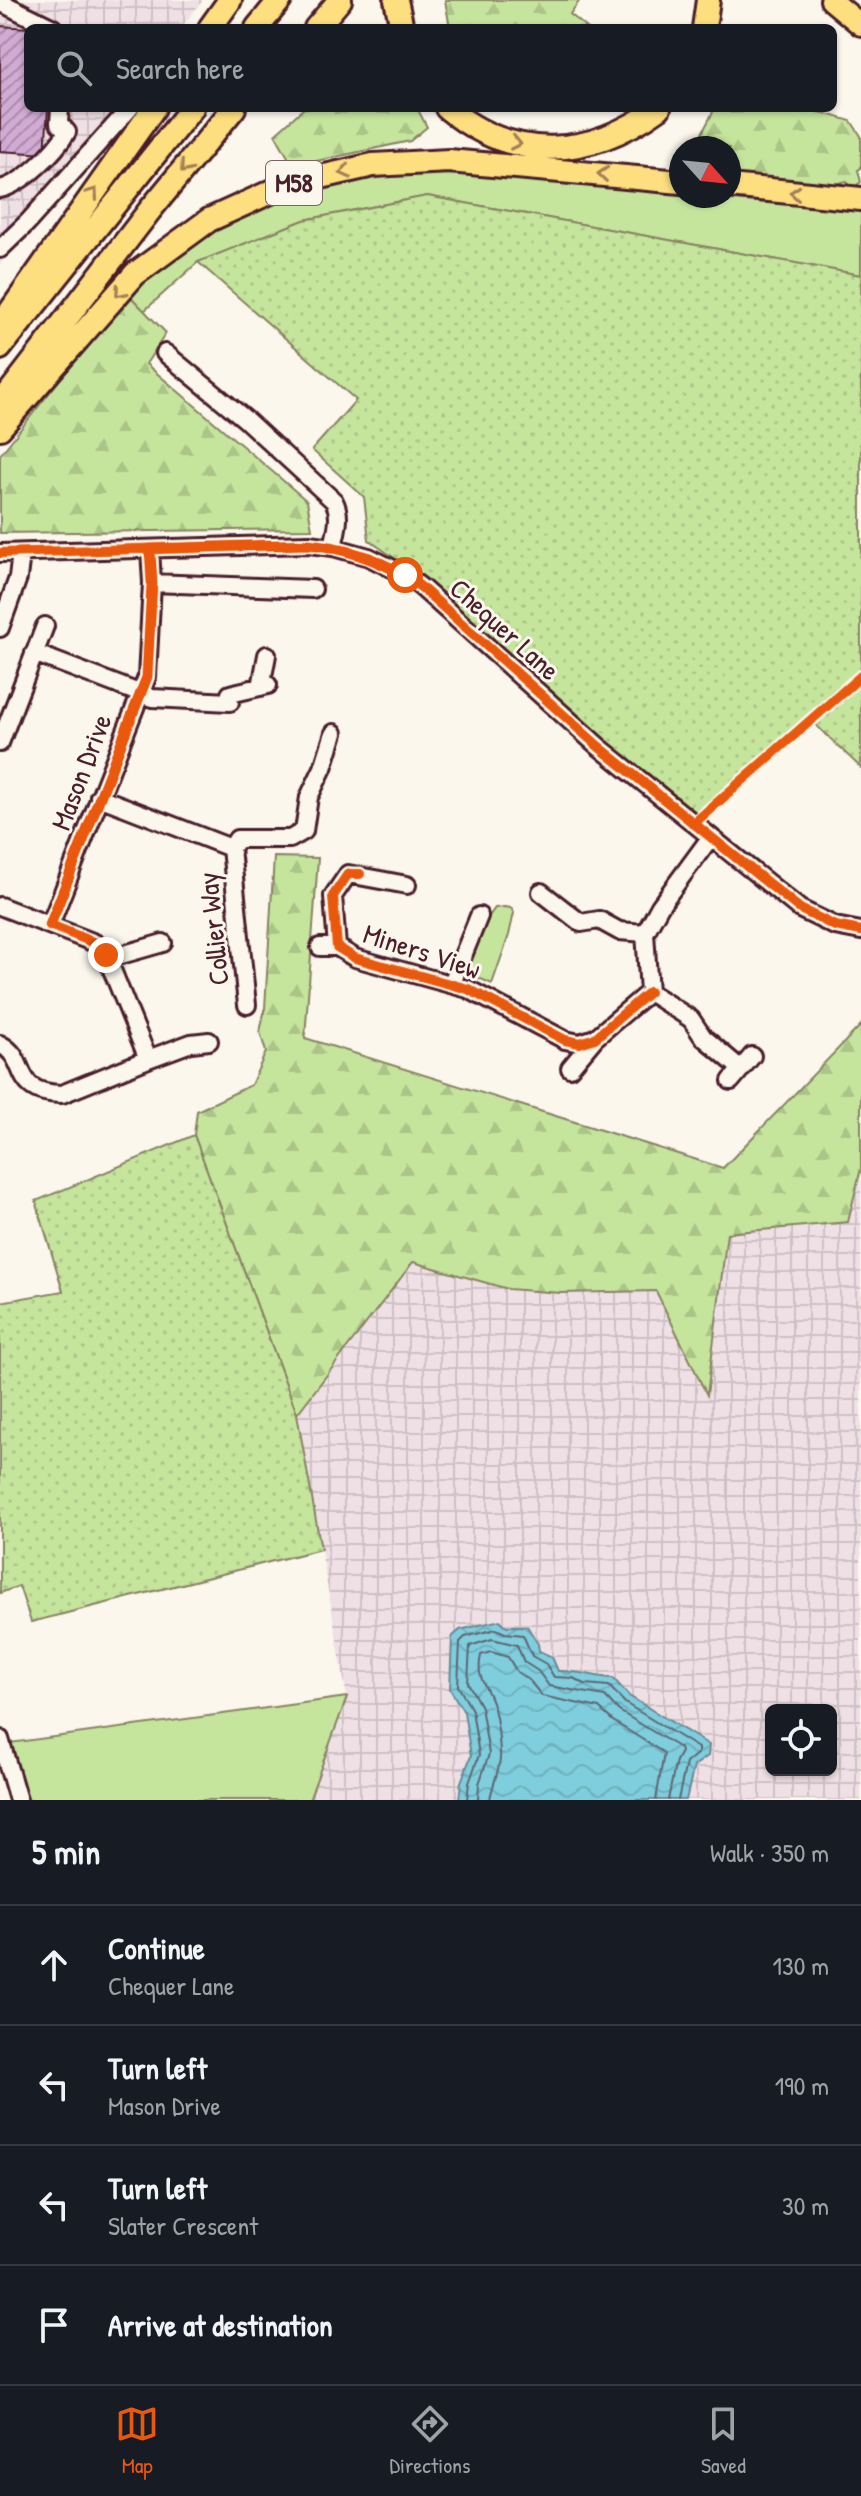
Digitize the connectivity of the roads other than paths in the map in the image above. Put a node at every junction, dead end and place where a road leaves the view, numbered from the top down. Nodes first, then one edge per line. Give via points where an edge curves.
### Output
1 (229, 0) edge
2 (280, 0) edge
3 (322, 0) edge
4 (340, 0) edge
5 (396, 0) edge
6 (708, 0) edge
7 (831, 0) edge
8 (0, 2) edge
9 (45, 24) edge
10 (207, 24) edge
11 (213, 24) edge
12 (260, 24) edge
13 (302, 24) edge
14 (319, 24) edge
15 (401, 24) edge
16 (705, 24) edge
17 (861, 25) edge
18 (60, 112) edge
19 (126, 112) edge
20 (151, 112) edge
21 (189, 112) edge
22 (452, 112) edge
23 (653, 112) edge
24 (231, 113) edge
25 (669, 181) edge
26 (741, 187) edge
27 (0, 189) edge
28 (861, 199) edge
29 (0, 249) edge
30 (0, 326) edge
31 (0, 348) edge
32 (165, 353) dead end
33 (0, 405) edge
34 (0, 428) edge
35 (333, 547) junction
36 (150, 549) junction
37 (0, 553) edge
38 (21, 553) junction
39 (152, 583) junction
40 (313, 589) dead end
41 (45, 626) dead end
42 (0, 628) edge
43 (34, 653) junction
44 (267, 655) dead end
45 (140, 693) junction
46 (334, 733) dead end
47 (0, 743) edge
48 (99, 797) junction
49 (710, 838) junction
50 (231, 848) junction
51 (407, 885) dead end
52 (541, 892) dead end
53 (0, 906) edge
54 (479, 916) dead end
55 (50, 925) junction
56 (861, 931) edge
57 (645, 933) junction
58 (163, 943) dead end
59 (107, 959) junction
60 (452, 983) junction
61 (649, 992) junction
62 (247, 1005) dead end
63 (595, 1038) junction
64 (209, 1041) dead end
65 (0, 1044) edge
66 (148, 1059) junction
67 (570, 1068) dead end
68 (741, 1069) dead end
69 (0, 1739) edge
70 (18, 1800) edge

1 - 10 street
1 - 11 highway
2 - 12 highway
3 - 13 highway
4 - 14 highway
5 - 15 highway
6 - 16 highway
7 - 17 main road
8 - 9 street
18 - 27 street via 59,123 67,132 60,144
19 - 29 street
30 -> 20 highway
21 - 31 highway
22 -> 23 highway via 473,128 508,142 554,149 596,143
24 -> 33 highway
25 -> 34 highway, M58 via 449,161 373,165 286,185 209,220 135,274
28 -> 26 highway
32 - 35 street via 334,501 338,525
35 - 36 street, Chequer Lane
35 - 49 street, Chequer Lane via 369,557 431,594 598,746
36 - 38 street, Chequer Lane
36 - 39 street, Mason Drive
37 - 38 street, Chequer Lane
38 - 42 street
39 - 40 street
39 - 45 street, Mason Drive via 149,660
41 - 43 street
43 - 45 street
43 - 47 street
44 - 45 street via 265,686 230,700 165,700
45 - 48 street, Mason Drive
46 - 50 street, Collier Way via 309,797 304,831 290,839 237,839
48 - 50 street, Collier Way
48 - 55 street, Mason Drive
49 - 56 street, Chequer Lane via 800,909 835,926
49 - 57 street
50 - 62 street, Collier Way
51 - 60 street, Miners View via 348,874 333,896 329,947
52 - 57 street via 581,923 599,920 619,931
53 - 55 street
54 - 60 street, Miners View
55 - 59 street via 95,943
57 - 61 street
58 - 59 street
59 - 66 street
60 - 63 street, Miners View via 565,1040
61 - 63 street
61 - 68 street via 691,1019 703,1037
63 - 67 street
64 - 66 street
65 - 66 street via 33,1089 50,1094 62,1094
69 - 70 street

